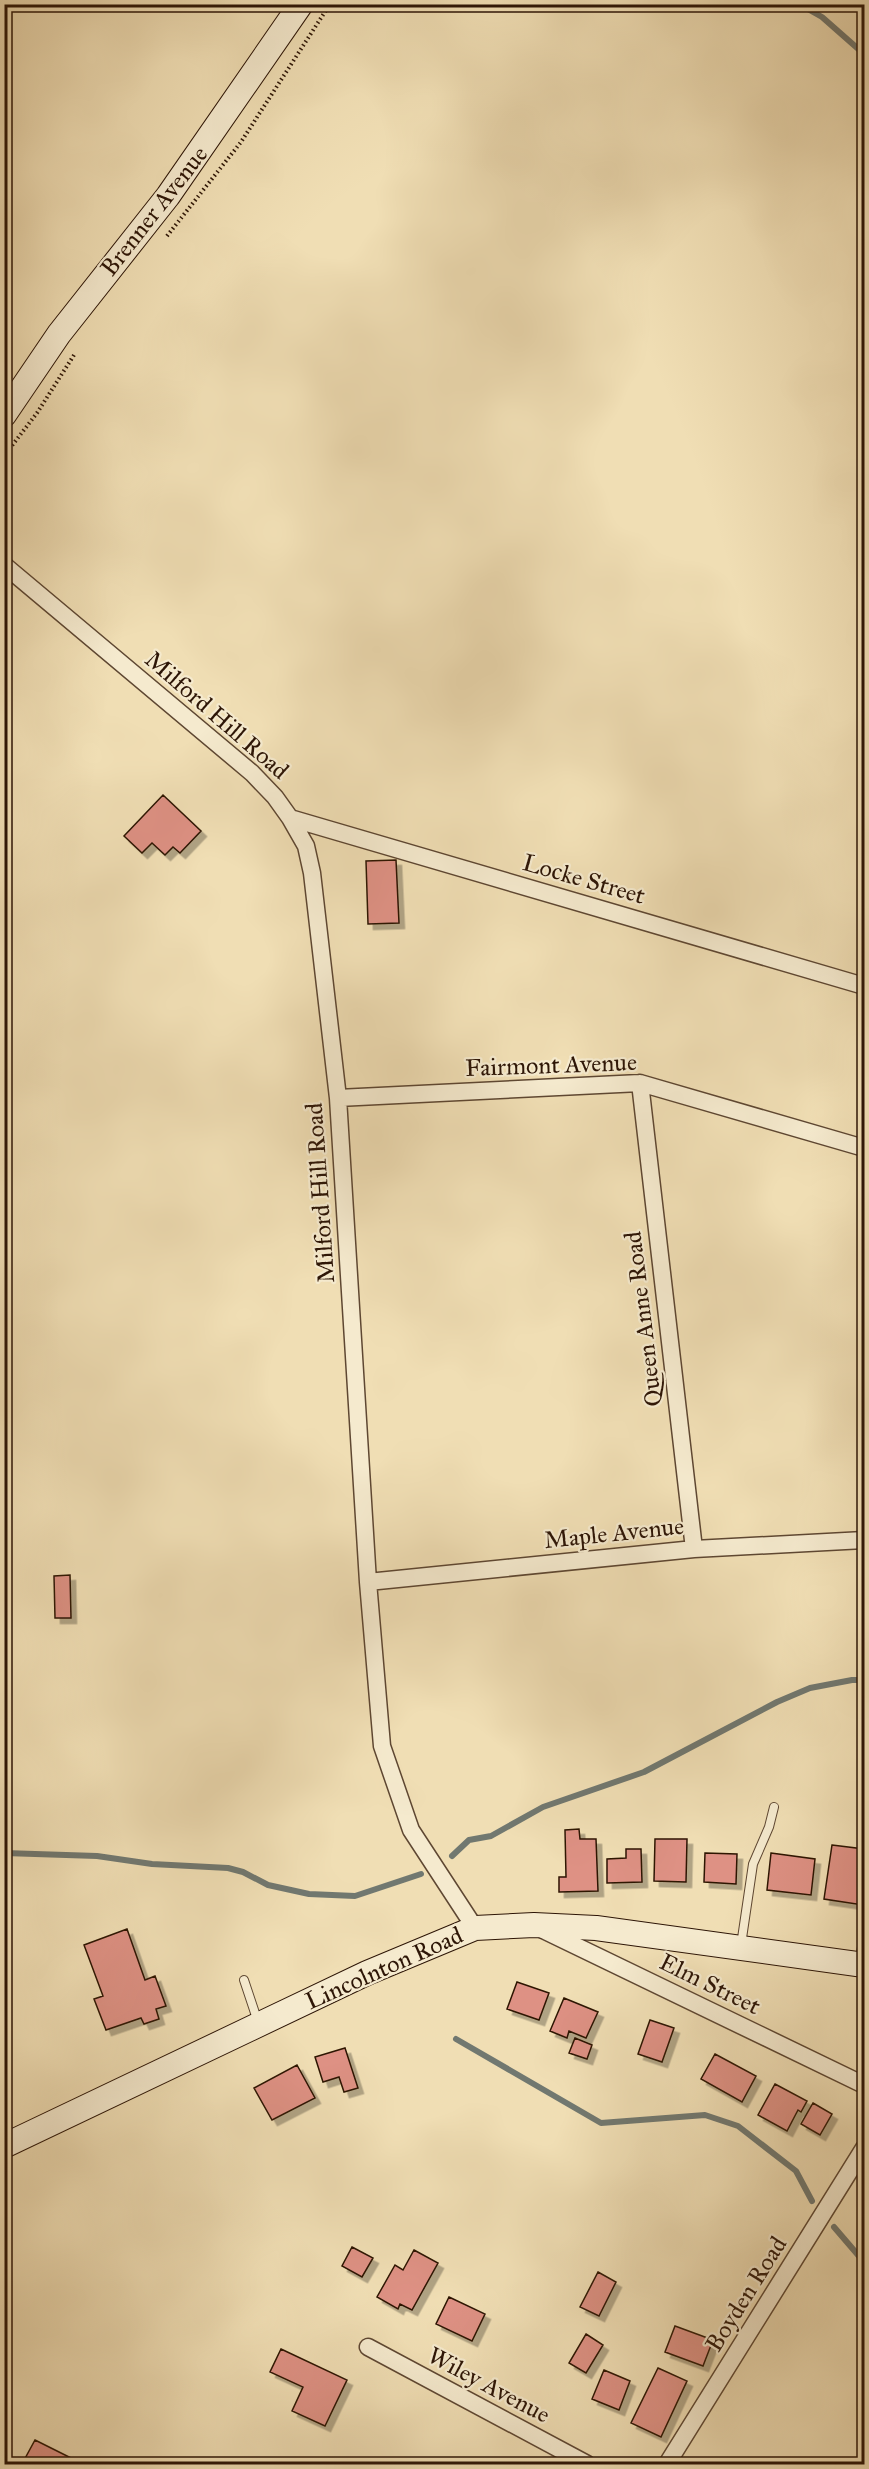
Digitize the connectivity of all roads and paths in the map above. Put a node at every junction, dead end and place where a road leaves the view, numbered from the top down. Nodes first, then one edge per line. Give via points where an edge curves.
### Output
1 (301, 4) edge
2 (4, 415) edge
3 (4, 565) edge
4 (290, 818) junction
5 (864, 986) edge
6 (640, 1083) junction
7 (338, 1098) junction
8 (864, 1148) edge
9 (864, 1540) edge
10 (694, 1549) junction
11 (368, 1582) junction
12 (774, 1807) dead end
13 (534, 1925) junction
14 (475, 1928) junction
15 (864, 1935) edge
16 (741, 1948) junction
17 (862, 1964) edge
18 (244, 1980) dead end
19 (259, 2025) junction
20 (864, 2085) edge
21 (4, 2146) edge
22 (864, 2148) edge
23 (368, 2347) dead end
24 (587, 2464) edge
25 (667, 2464) edge

1 - 2 street, Brenner Avenue via 175,186 58,334
3 - 4 street, Milford Hill Road via 252,773
4 - 5 street, Locke Street
4 - 7 street, Milford Hill Road via 306,846 312,873
6 - 7 street, Fairmont Avenue
6 - 8 street, Fairmont Avenue
6 - 10 street, Queen Anne Road
7 - 11 street, Milford Hill Road
9 - 10 street, Maple Avenue
10 - 11 street, Maple Avenue
11 - 14 street, Milford Hill Road via 382,1746 411,1830
12 - 16 lane via 753,1864
13 - 14 street, Lincolnton Road
13 - 16 street, Lincolnton Road via 596,1928
13 - 20 street, Elm Street
14 - 19 street, Lincolnton Road via 378,1968
15 - 17 lane
16 - 17 street, Lincolnton Road
18 - 19 lane
19 - 21 street, Lincolnton Road
22 - 25 street, Boyden Road
23 - 24 street, Wiley Avenue

